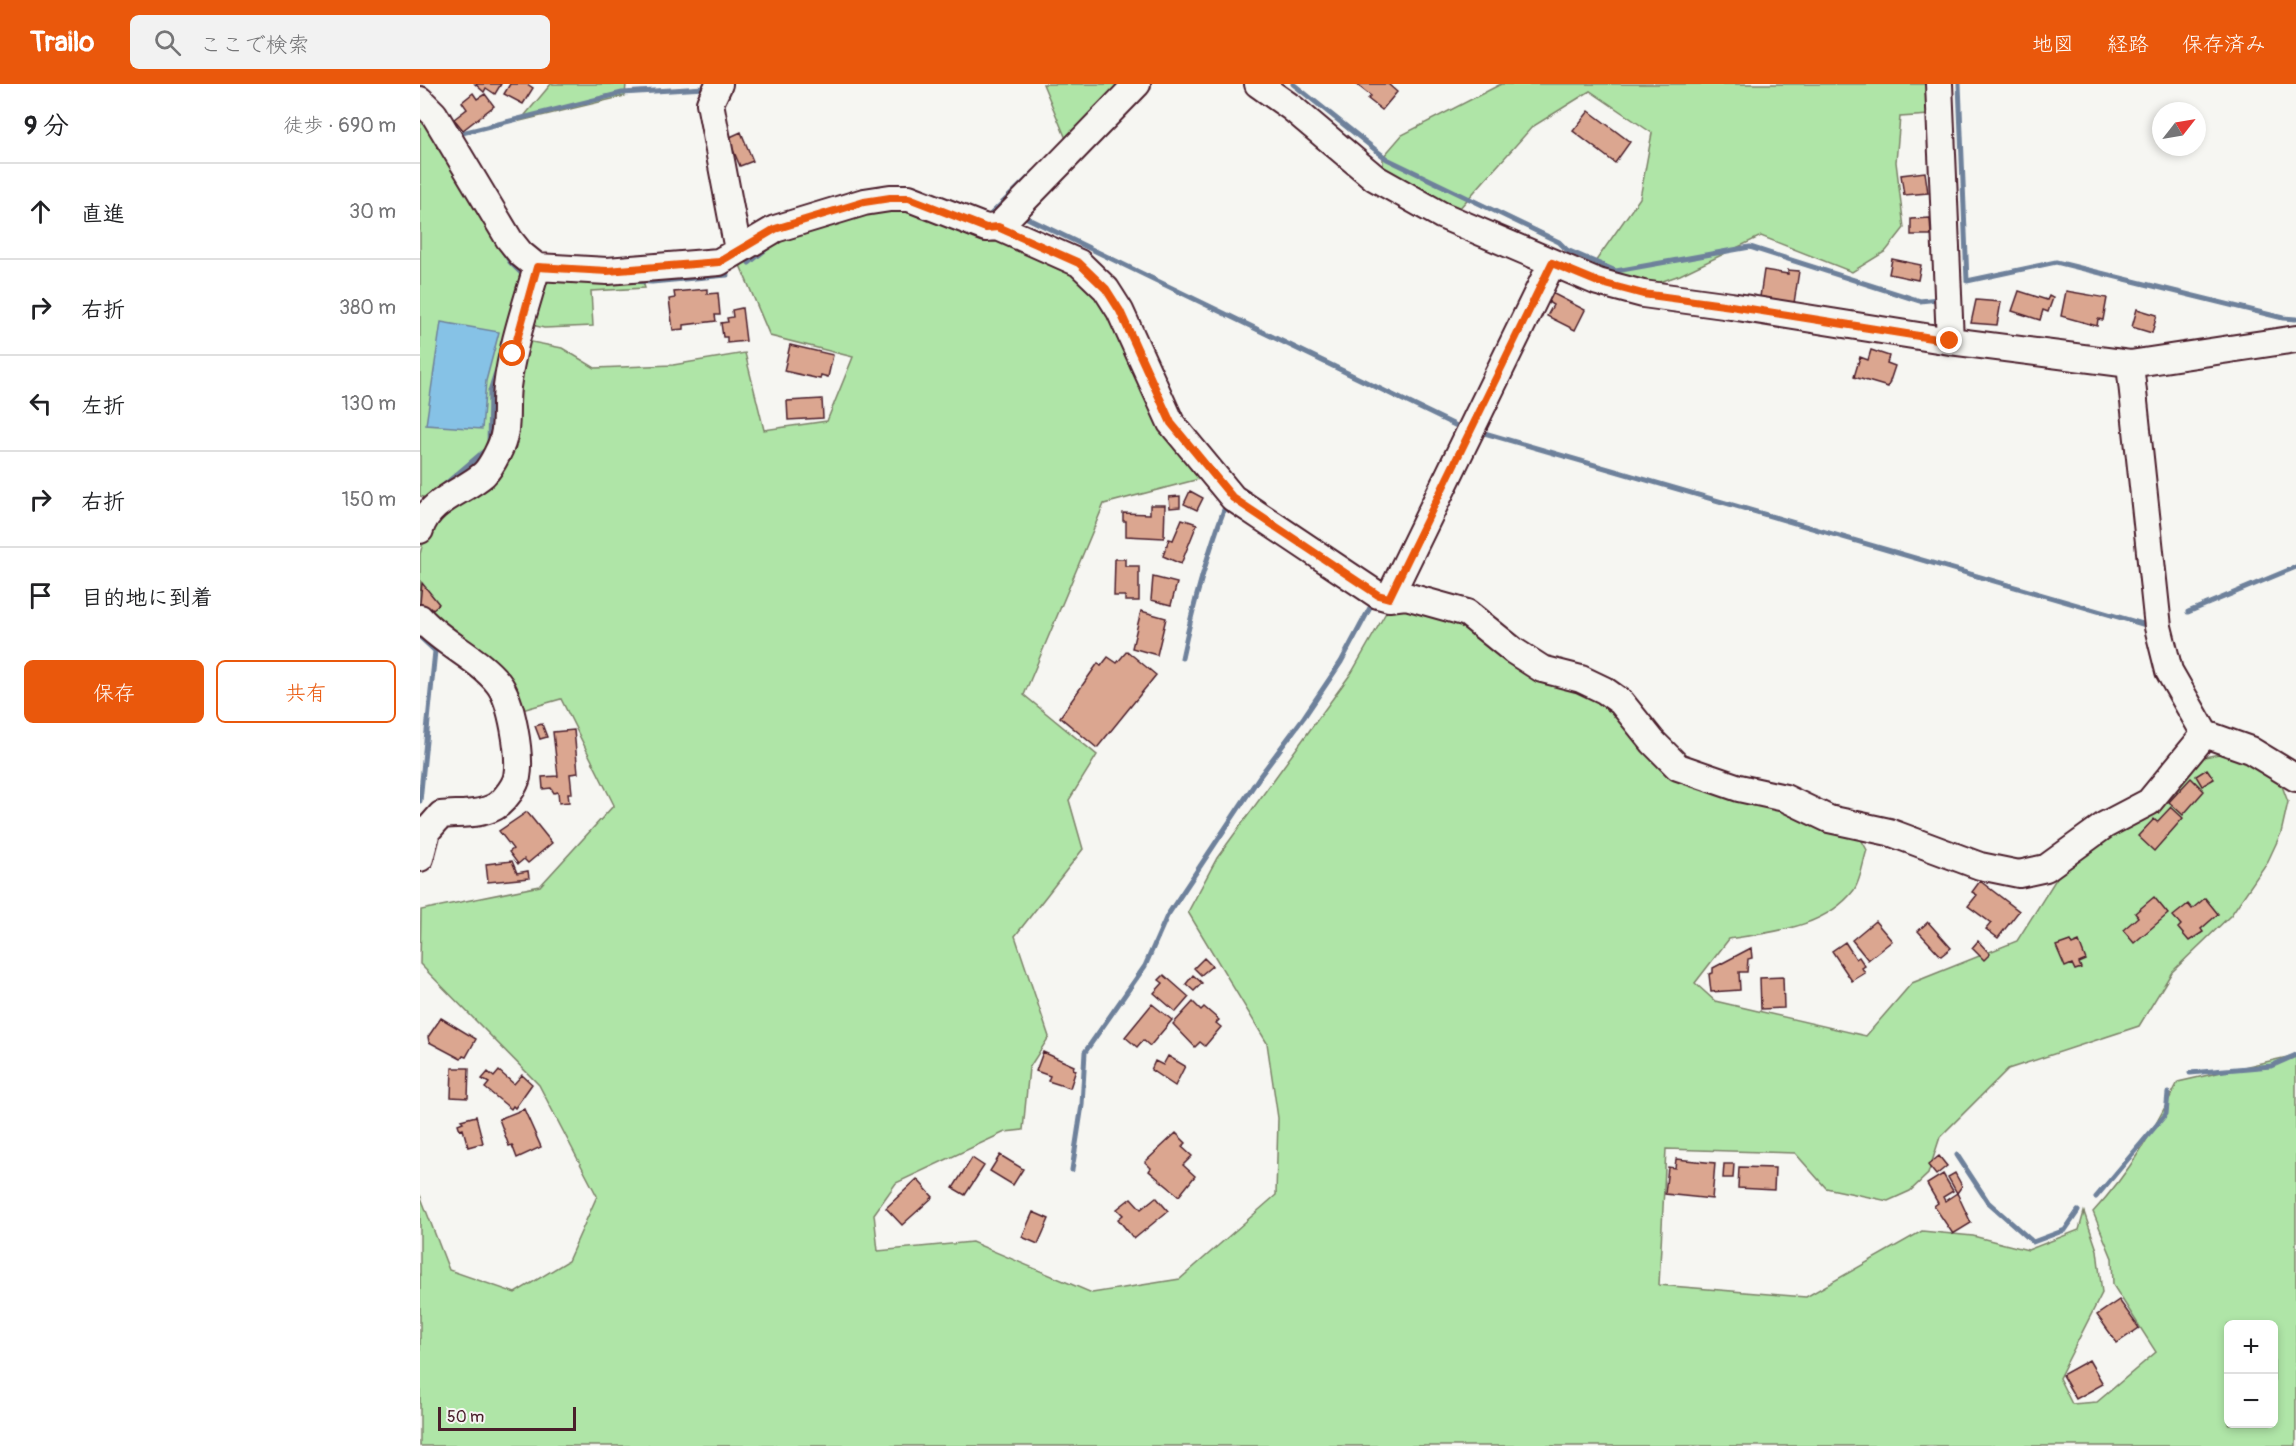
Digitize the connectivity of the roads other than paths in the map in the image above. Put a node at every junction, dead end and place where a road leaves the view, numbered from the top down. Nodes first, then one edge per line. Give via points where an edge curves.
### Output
1 (718, 84) edge
2 (1137, 84) edge
3 (1258, 84) edge
4 (1939, 84) edge
5 (420, 100) edge
6 (986, 226) junction
7 (738, 250) junction
8 (1552, 263) junction
9 (537, 267) junction
10 (2296, 339) edge
11 (1950, 341) junction
12 (2130, 364) junction
13 (429, 503) edge
14 (420, 530) edge
15 (1389, 598) junction
16 (420, 618) edge
17 (2205, 734) junction
18 (2296, 778) edge
19 (420, 858) edge

1 - 7 street via 710,103
2 - 6 street
3 - 8 street via 1293,108 1375,178 1441,215
4 - 11 street
5 - 9 street via 434,114 509,239
6 - 7 street via 909,198 890,198 775,229
6 - 15 street via 1079,263 1106,289 1120,311 1171,423 1233,498 1378,595
7 - 9 street via 719,262 695,265 607,271
8 - 11 street via 1598,282 1643,294
8 - 15 street
9 - 13 street via 513,354 506,390 508,422 498,452 485,473
10 - 12 street
11 - 12 street
12 - 17 street via 2158,627 2169,671
13 - 14 street
15 - 17 street via 1406,596 1467,613 1542,669 1581,679 1604,690 1621,702 1678,767 1739,788 1785,798 1829,819 1889,832 1980,866 2019,874 2046,868 2105,825 2149,802
16 - 19 street via 497,681 507,696 513,714 517,777 498,805 483,812 441,815 427,831
17 - 18 street via 2250,750

